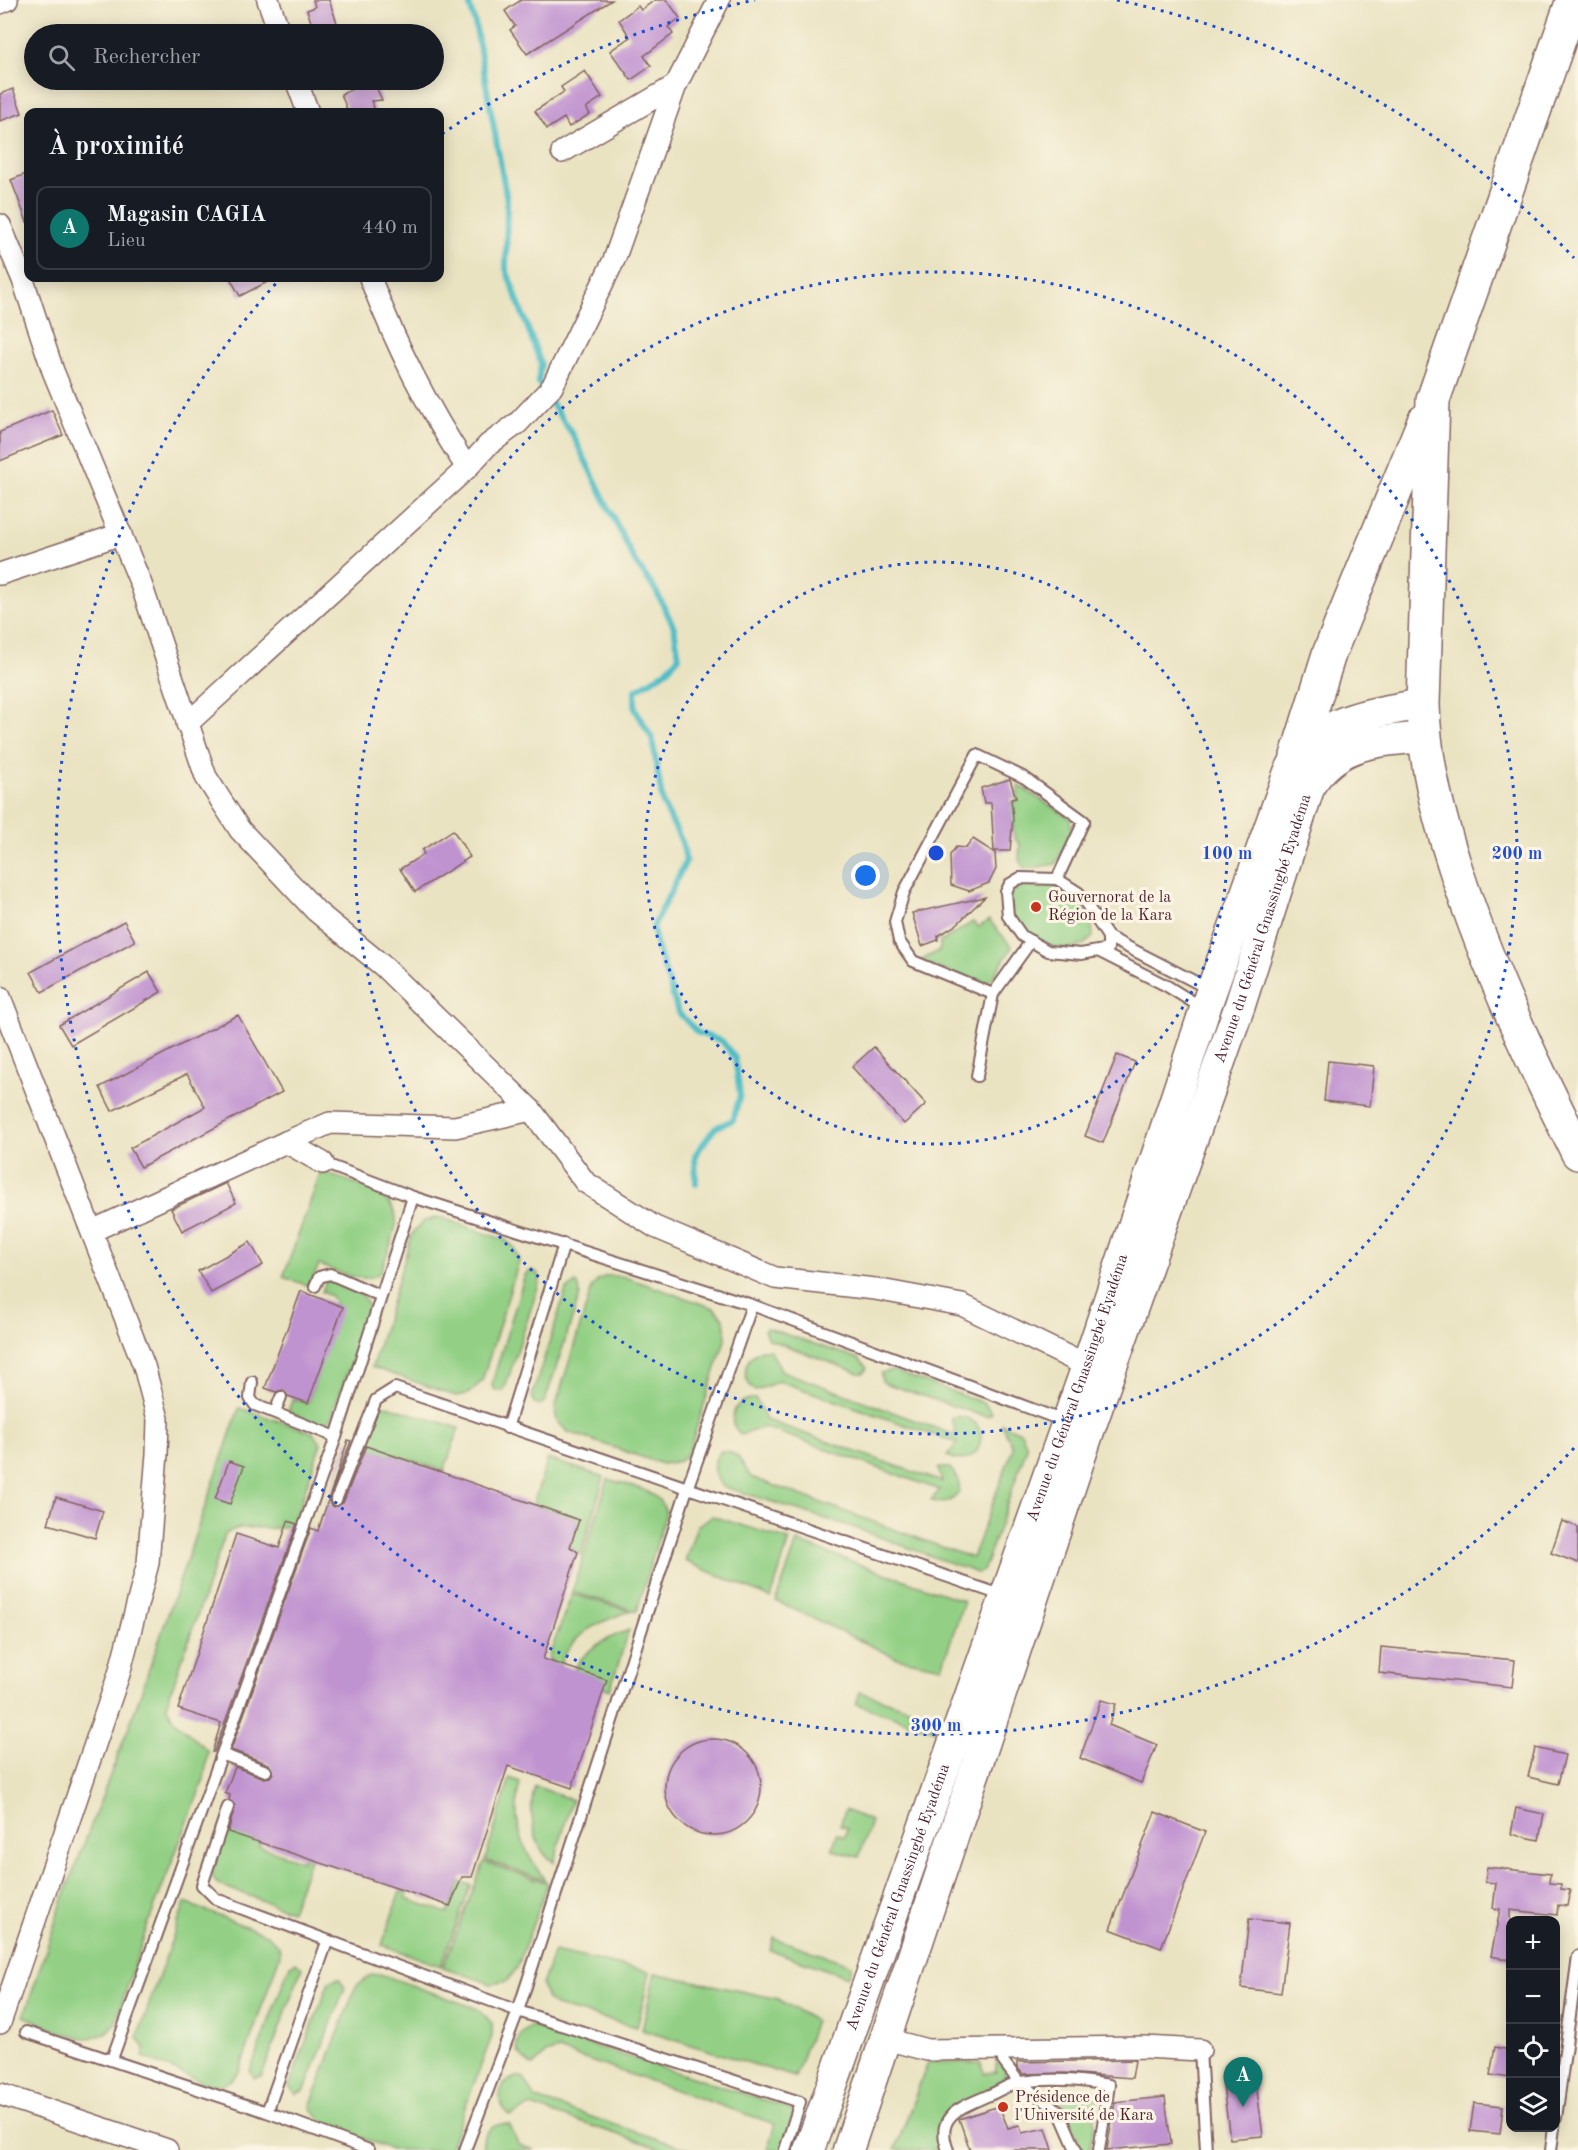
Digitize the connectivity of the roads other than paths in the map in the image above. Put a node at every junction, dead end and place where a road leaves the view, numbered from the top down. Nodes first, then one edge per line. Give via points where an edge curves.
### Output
1 (7, 0) edge
2 (268, 0) edge
3 (719, 0) edge
4 (1573, 0) edge
5 (0, 3) edge
6 (276, 24) edge
7 (676, 85) junction
8 (300, 90) edge
9 (306, 108) edge
10 (562, 152) dead end
11 (0, 227) edge
12 (24, 275) edge
13 (27, 282) edge
14 (372, 282) edge
15 (1433, 400) junction
16 (467, 468) junction
17 (121, 534) junction
18 (0, 574) edge
19 (1423, 704) junction
20 (187, 724) junction
21 (1423, 737) junction
22 (1297, 756) junction
23 (1057, 879) junction
24 (1108, 937) junction
25 (1031, 941) junction
26 (1098, 951) junction
27 (993, 993) junction
28 (0, 997) edge
29 (1208, 1000) junction
30 (1233, 1023) junction
31 (977, 1076) dead end
32 (531, 1110) junction
33 (286, 1142) junction
34 (1578, 1153) edge
35 (323, 1163) joint
36 (413, 1197) junction
37 (93, 1231) junction
38 (564, 1244) junction
39 (315, 1286) dead end
40 (381, 1296) junction
41 (752, 1305) junction
42 (1087, 1366) junction
43 (252, 1382) dead end
44 (281, 1397) dead end
45 (275, 1413) junction
46 (1077, 1427) junction
47 (507, 1428) junction
48 (336, 1437) junction
49 (687, 1489) junction
50 (336, 1500) dead end
51 (1017, 1601) junction
52 (224, 1755) junction
53 (266, 1771) dead end
54 (228, 1807) dead end
55 (327, 1942) junction
56 (1578, 1956) edge
57 (518, 2011) junction
58 (0, 2023) edge
59 (26, 2032) dead end
60 (886, 2039) junction
61 (1004, 2049) junction
62 (1200, 2050) joint
63 (112, 2059) junction
64 (1019, 2082) junction
65 (1560, 2089) edge
66 (0, 2094) edge
67 (811, 2107) junction
68 (267, 2112) junction
69 (1553, 2132) edge
70 (852, 2138) edge
71 (167, 2150) edge
72 (369, 2150) edge
73 (465, 2150) edge
74 (785, 2150) edge
75 (809, 2150) edge
76 (948, 2150) edge
77 (1076, 2150) edge
78 (1099, 2150) edge
79 (1206, 2150) edge
80 (1551, 2150) edge

1 - 5 street
2 - 6 street
3 - 7 street
4 - 15 highway
7 - 10 street
7 - 16 street via 614,260 545,394
8 - 9 street
11 - 12 street
13 - 17 street via 53,371
14 - 16 street via 401,356 430,412
15 - 19 highway
15 - 22 highway via 1329,654
16 - 20 street
17 - 18 street
17 - 20 street
19 - 21 highway
19 - 22 main road, Avenue du Général Gnassingbé Eyadéma via 1354,716 1319,734
20 - 32 street via 206,777 240,830 316,911 383,966
21 - 30 main road, Avenue du Général Gnassingbé Eyadéma via 1366,743 1336,755 1310,785
21 - 34 highway via 1447,843 1473,922 1522,1040
22 - 29 main road, Avenue du Général Gnassingbé Eyadéma
23 - 24 lane via 1079,893
23 - 25 lane via 1020,879 1010,884 1006,892 1013,926
23 - 27 lane via 1084,821 1025,778 977,755 904,892 895,922 899,941 914,961
24 - 26 lane via 1107,949
24 - 29 lane
25 - 26 lane via 1048,951
25 - 27 lane
26 - 29 lane via 1167,986
27 - 31 lane
28 - 37 street
29 - 30 main road
29 - 42 main road, Avenue du Général Gnassingbé Eyadéma
30 - 46 main road, Avenue du Général Gnassingbé Eyadéma
32 - 33 street via 454,1127 330,1123
32 - 42 street via 585,1182 656,1227 775,1278 875,1289 962,1305
33 - 35 street
33 - 37 street
35 - 36 lane
36 - 38 lane
36 - 40 lane
37 - 58 street via 108,1280 144,1366 158,1419 148,1563 119,1674
38 - 41 lane
38 - 47 lane
39 - 40 lane via 319,1277 330,1274
40 - 48 lane
41 - 46 lane
41 - 49 lane
42 - 46 main road, Avenue du Général Gnassingbé Eyadéma
43 - 45 lane via 251,1402
44 - 45 lane
45 - 48 lane
46 - 51 main road, Avenue du Général Gnassingbé Eyadéma
47 - 49 lane
47 - 50 lane via 395,1388 385,1392 376,1400
48 - 52 lane
49 - 51 lane
49 - 57 lane
51 - 60 main road, Avenue du Général Gnassingbé Eyadéma
51 - 67 main road, Avenue du Général Gnassingbé Eyadéma
52 - 53 lane
52 - 63 lane
54 - 55 lane via 202,1885 216,1899
55 - 57 lane
55 - 68 lane
56 - 65 lane
57 - 67 lane
57 - 73 lane
59 - 63 lane
60 - 61 street via 927,2050
60 - 70 main road, Avenue du Général Gnassingbé Eyadéma
61 - 62 street
61 - 64 lane via 1003,2061
62 - 79 lane
63 - 68 lane
64 - 76 lane via 955,2111 945,2125 943,2139
64 - 77 lane via 1059,2111
64 - 78 lane via 1059,2080 1109,2085
66 - 71 street
67 - 70 main road
67 - 74 lane
67 - 75 main road, Avenue du Général Gnassingbé Eyadéma
68 - 72 lane
69 - 80 lane

